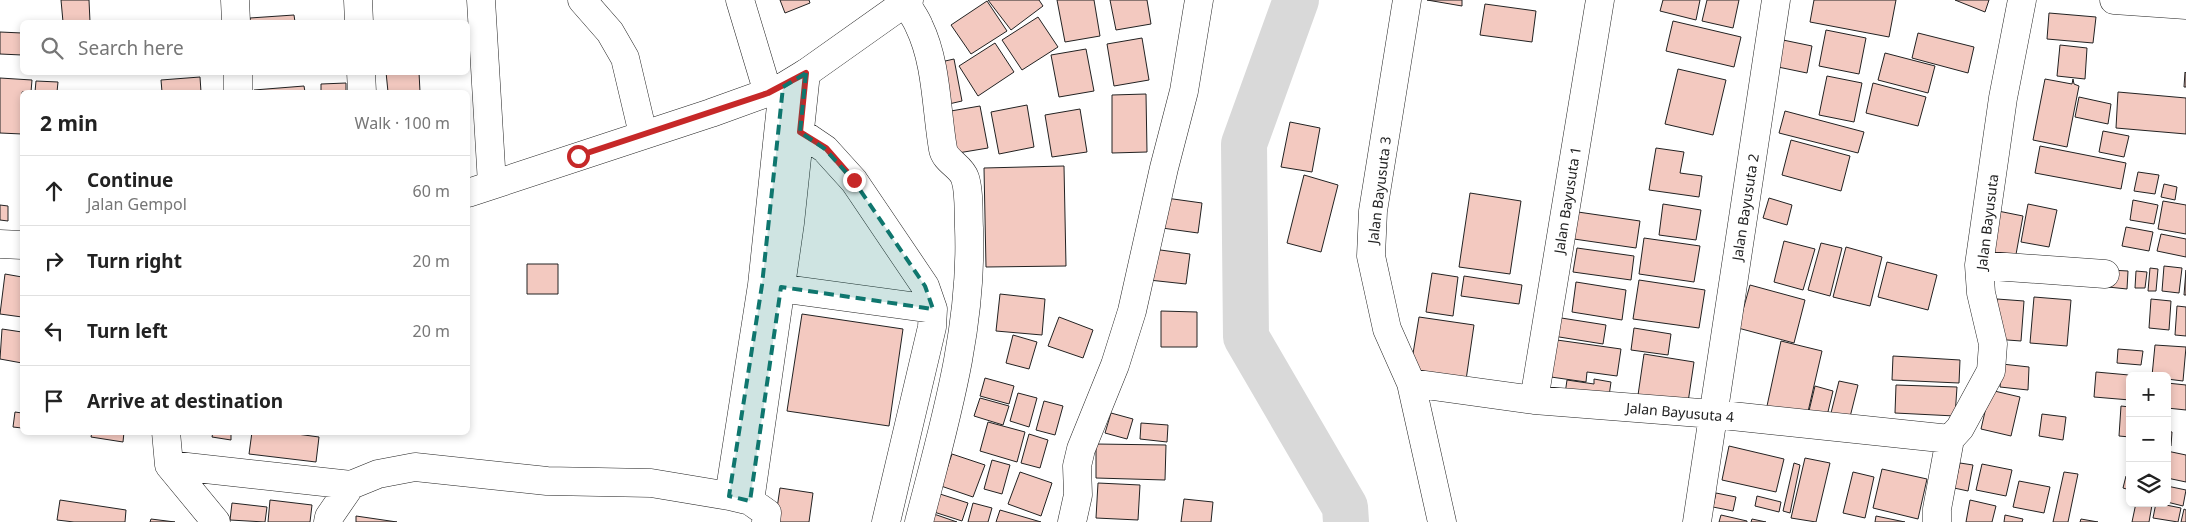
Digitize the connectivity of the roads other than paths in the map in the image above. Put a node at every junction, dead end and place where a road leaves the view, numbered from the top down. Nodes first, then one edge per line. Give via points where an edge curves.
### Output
1 (236, 0) edge
2 (358, 0) edge
3 (481, 0) edge
4 (582, 0) edge
5 (740, 0) edge
6 (1198, 0) edge
7 (1407, 0) edge
8 (1600, 0) edge
9 (1776, 0) edge
10 (2022, 0) edge
11 (2114, 0) edge
12 (907, 2) edge
13 (2186, 4) edge
14 (236, 20) edge
15 (359, 20) edge
16 (238, 75) edge
17 (361, 75) edge
18 (785, 84) junction
19 (238, 90) edge
20 (362, 90) edge
21 (800, 132) junction
22 (643, 134) junction
23 (480, 188) edge
24 (0, 244) edge
25 (20, 245) edge
26 (1979, 265) junction
27 (2105, 274) dead end
28 (771, 286) junction
29 (933, 309) junction
30 (1411, 383) junction
31 (1534, 400) junction
32 (1713, 414) junction
33 (166, 435) edge
34 (1950, 439) junction
35 (169, 465) junction
36 (351, 485) junction
37 (749, 506) edge
38 (216, 522) edge
39 (328, 522) edge
40 (886, 522) edge
41 (919, 522) edge
42 (1072, 522) edge
43 (1442, 522) edge
44 (1697, 522) edge
45 (1937, 522) edge

1 - 14 street
2 - 15 street
3 - 23 street
4 - 22 street via 610,32 625,58
5 - 18 street
6 - 42 street via 1184,91 1132,311 1115,365 1081,449 1077,466 1078,494
7 - 30 street, Jalan Bayusuta 3 via 1373,211 1371,256 1387,329
8 - 31 street, Jalan Bayusuta 1
9 - 32 street, Jalan Bayusuta 2
10 - 26 street, Jalan Bayusuta
11 - 13 street
12 - 18 street
12 - 41 street via 926,45 944,151 965,178 970,254 969,297 962,343
16 - 19 street
17 - 20 street
18 - 21 street
18 - 22 street
18 - 28 street
21 - 28 street
21 - 29 street via 826,148 854,180 925,286
22 - 23 street
24 - 25 street
26 - 27 street
26 - 34 street, Jalan Bayusuta via 1981,293 1993,344 1991,372 1960,428
28 - 29 street
28 - 37 street
29 - 40 street via 932,327
30 - 31 street, Jalan Bayusuta 4
30 - 43 street, Jalan Bayusuta 3
31 - 32 street, Jalan Bayusuta 4
32 - 34 street, Jalan Bayusuta 4
32 - 44 street, Jalan Bayusuta 2
33 - 35 street
34 - 45 street, Jalan Bayusuta
35 - 36 street
35 - 38 street
36 - 37 street via 378,474 415,467 547,481 651,483
36 - 39 street

